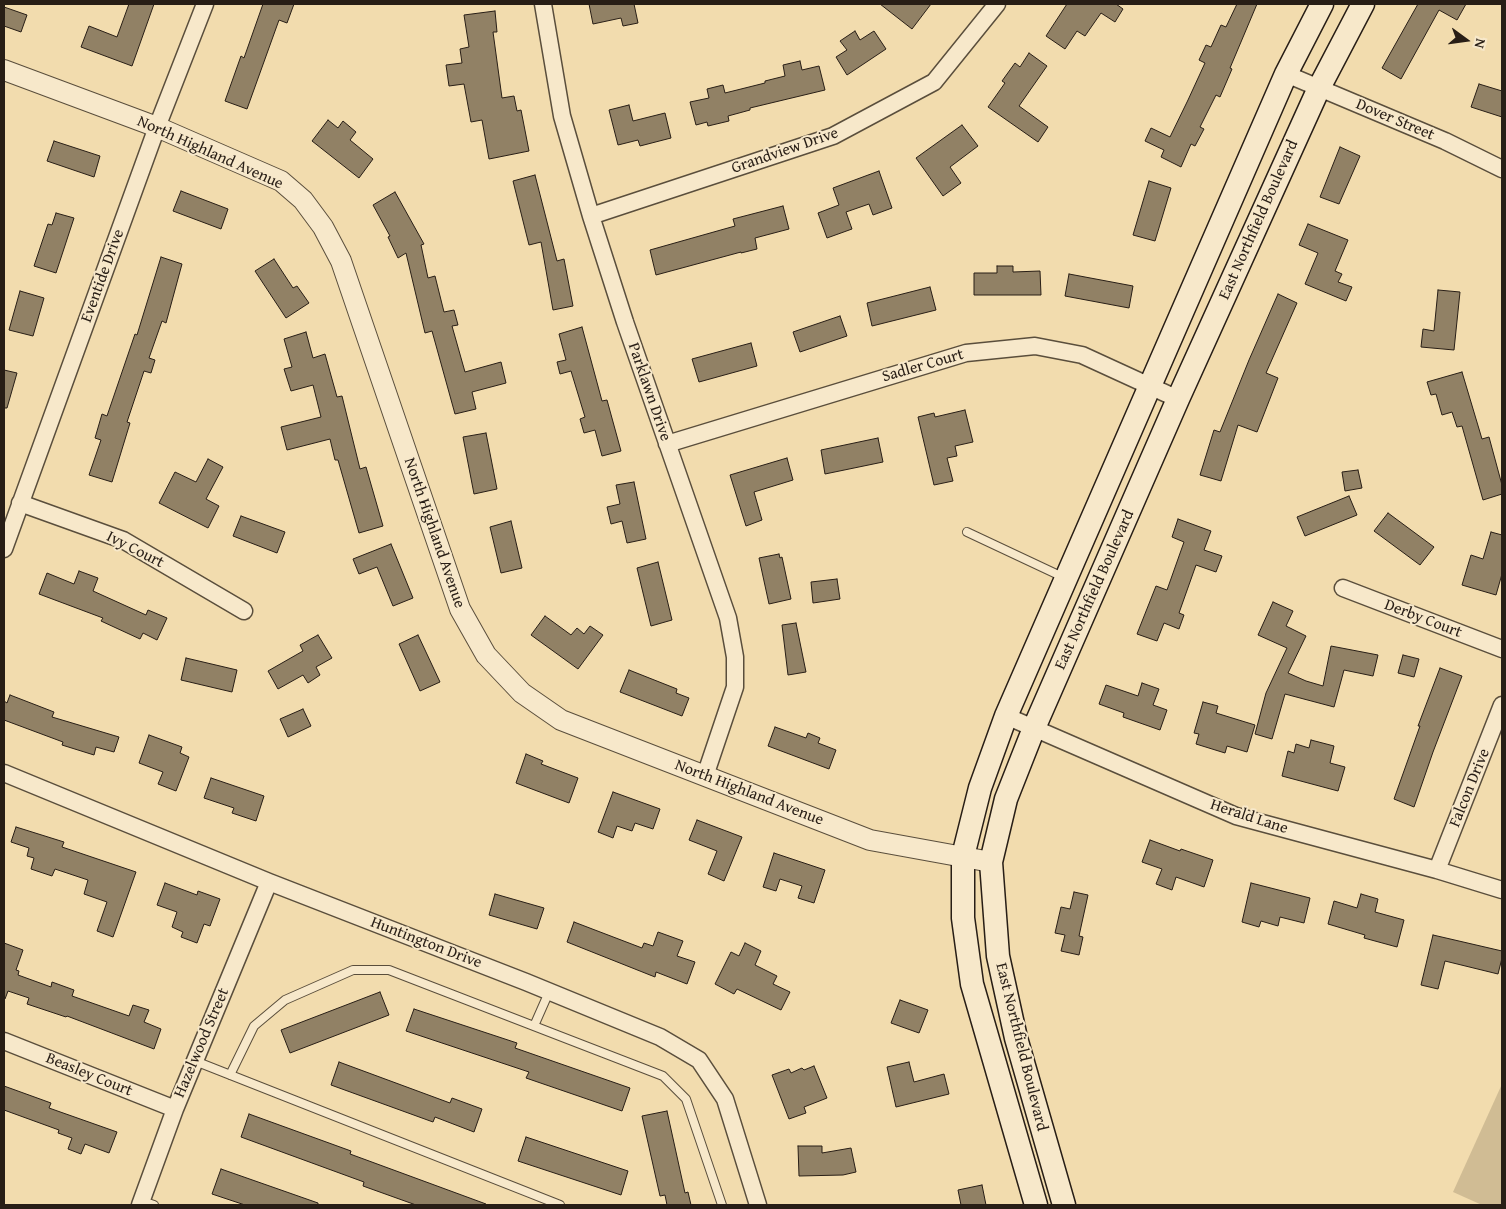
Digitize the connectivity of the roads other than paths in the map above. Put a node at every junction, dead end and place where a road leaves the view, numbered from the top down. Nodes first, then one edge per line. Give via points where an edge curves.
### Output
1 (205, 4) edge
2 (543, 4) edge
3 (997, 4) edge
4 (1322, 4) edge
5 (1363, 4) edge
6 (4, 70) edge
7 (1286, 74) junction
8 (1319, 88) junction
9 (158, 127) junction
10 (1502, 168) edge
11 (591, 216) junction
12 (1150, 387) junction
13 (1178, 400) junction
14 (667, 444) junction
15 (20, 503) junction
16 (967, 532) dead end
17 (4, 549) edge
18 (1066, 578) junction
19 (1343, 588) dead end
20 (244, 610) dead end
21 (1502, 649) edge
22 (1502, 705) edge
23 (1006, 716) junction
24 (1034, 728) junction
25 (4, 773) edge
26 (705, 776) junction
27 (963, 856) junction
28 (991, 862) junction
29 (1437, 870) junction
30 (269, 882) junction
31 (1502, 890) edge
32 (550, 991) junction
33 (534, 1026) junction
34 (4, 1041) edge
35 (195, 1061) junction
36 (230, 1075) junction
37 (175, 1109) junction
38 (145, 1204) edge
39 (560, 1205) edge
40 (722, 1205) edge
41 (758, 1205) edge
42 (1036, 1205) edge
43 (1064, 1205) edge

1 - 9 street, Eventide Drive
2 - 11 street, Parklawn Drive via 562,116
3 - 11 street, Grandview Drive via 934,82 833,136
4 - 7 main road, East Northfield Boulevard
5 - 8 main road, East Northfield Boulevard
6 - 9 street, North Highland Avenue
7 - 8 street, Dover Street
7 - 12 main road, East Northfield Boulevard
8 - 10 street, Dover Street
8 - 13 main road, East Northfield Boulevard
9 - 15 street, Eventide Drive
9 - 26 street, North Highland Avenue via 281,181 303,200 323,227 341,261 460,609 486,655 522,693 561,720
11 - 14 street, Parklawn Drive
12 - 13 street, Sadler Court
12 - 14 street, Sadler Court via 1082,356 1035,346 966,353
12 - 18 main road, East Northfield Boulevard
13 - 24 main road, East Northfield Boulevard
14 - 26 street, Parklawn Drive via 728,618 735,658 736,687
15 - 17 street, Eventide Drive
15 - 20 street, Ivy Court via 123,540
16 - 18 lane
18 - 23 main road, East Northfield Boulevard
19 - 21 street, Derby Court
22 - 29 street, Falcon Drive
23 - 24 street, Herald Lane
23 - 27 main road, East Northfield Boulevard via 980,788
24 - 28 main road, East Northfield Boulevard via 1006,800
24 - 29 street, Herald Lane via 1236,816
25 - 30 street, Huntington Drive
26 - 27 street, North Highland Avenue via 870,840
27 - 28 street, North Highland Avenue
27 - 42 main road, East Northfield Boulevard via 963,918 972,984
28 - 43 main road, East Northfield Boulevard via 998,956 1016,1038
29 - 31 street, Herald Lane
30 - 32 street, Huntington Drive
30 - 35 street, Hazelwood Street
32 - 33 lane
32 - 41 street, Huntington Drive via 660,1037 699,1060 725,1099
33 - 36 lane via 389,970 353,970 286,1000 254,1026
33 - 40 lane via 663,1076 675,1086 686,1099
34 - 37 street, Beasley Court
35 - 36 lane
35 - 37 street, Hazelwood Street
36 - 39 lane
37 - 38 street, Hazelwood Street

